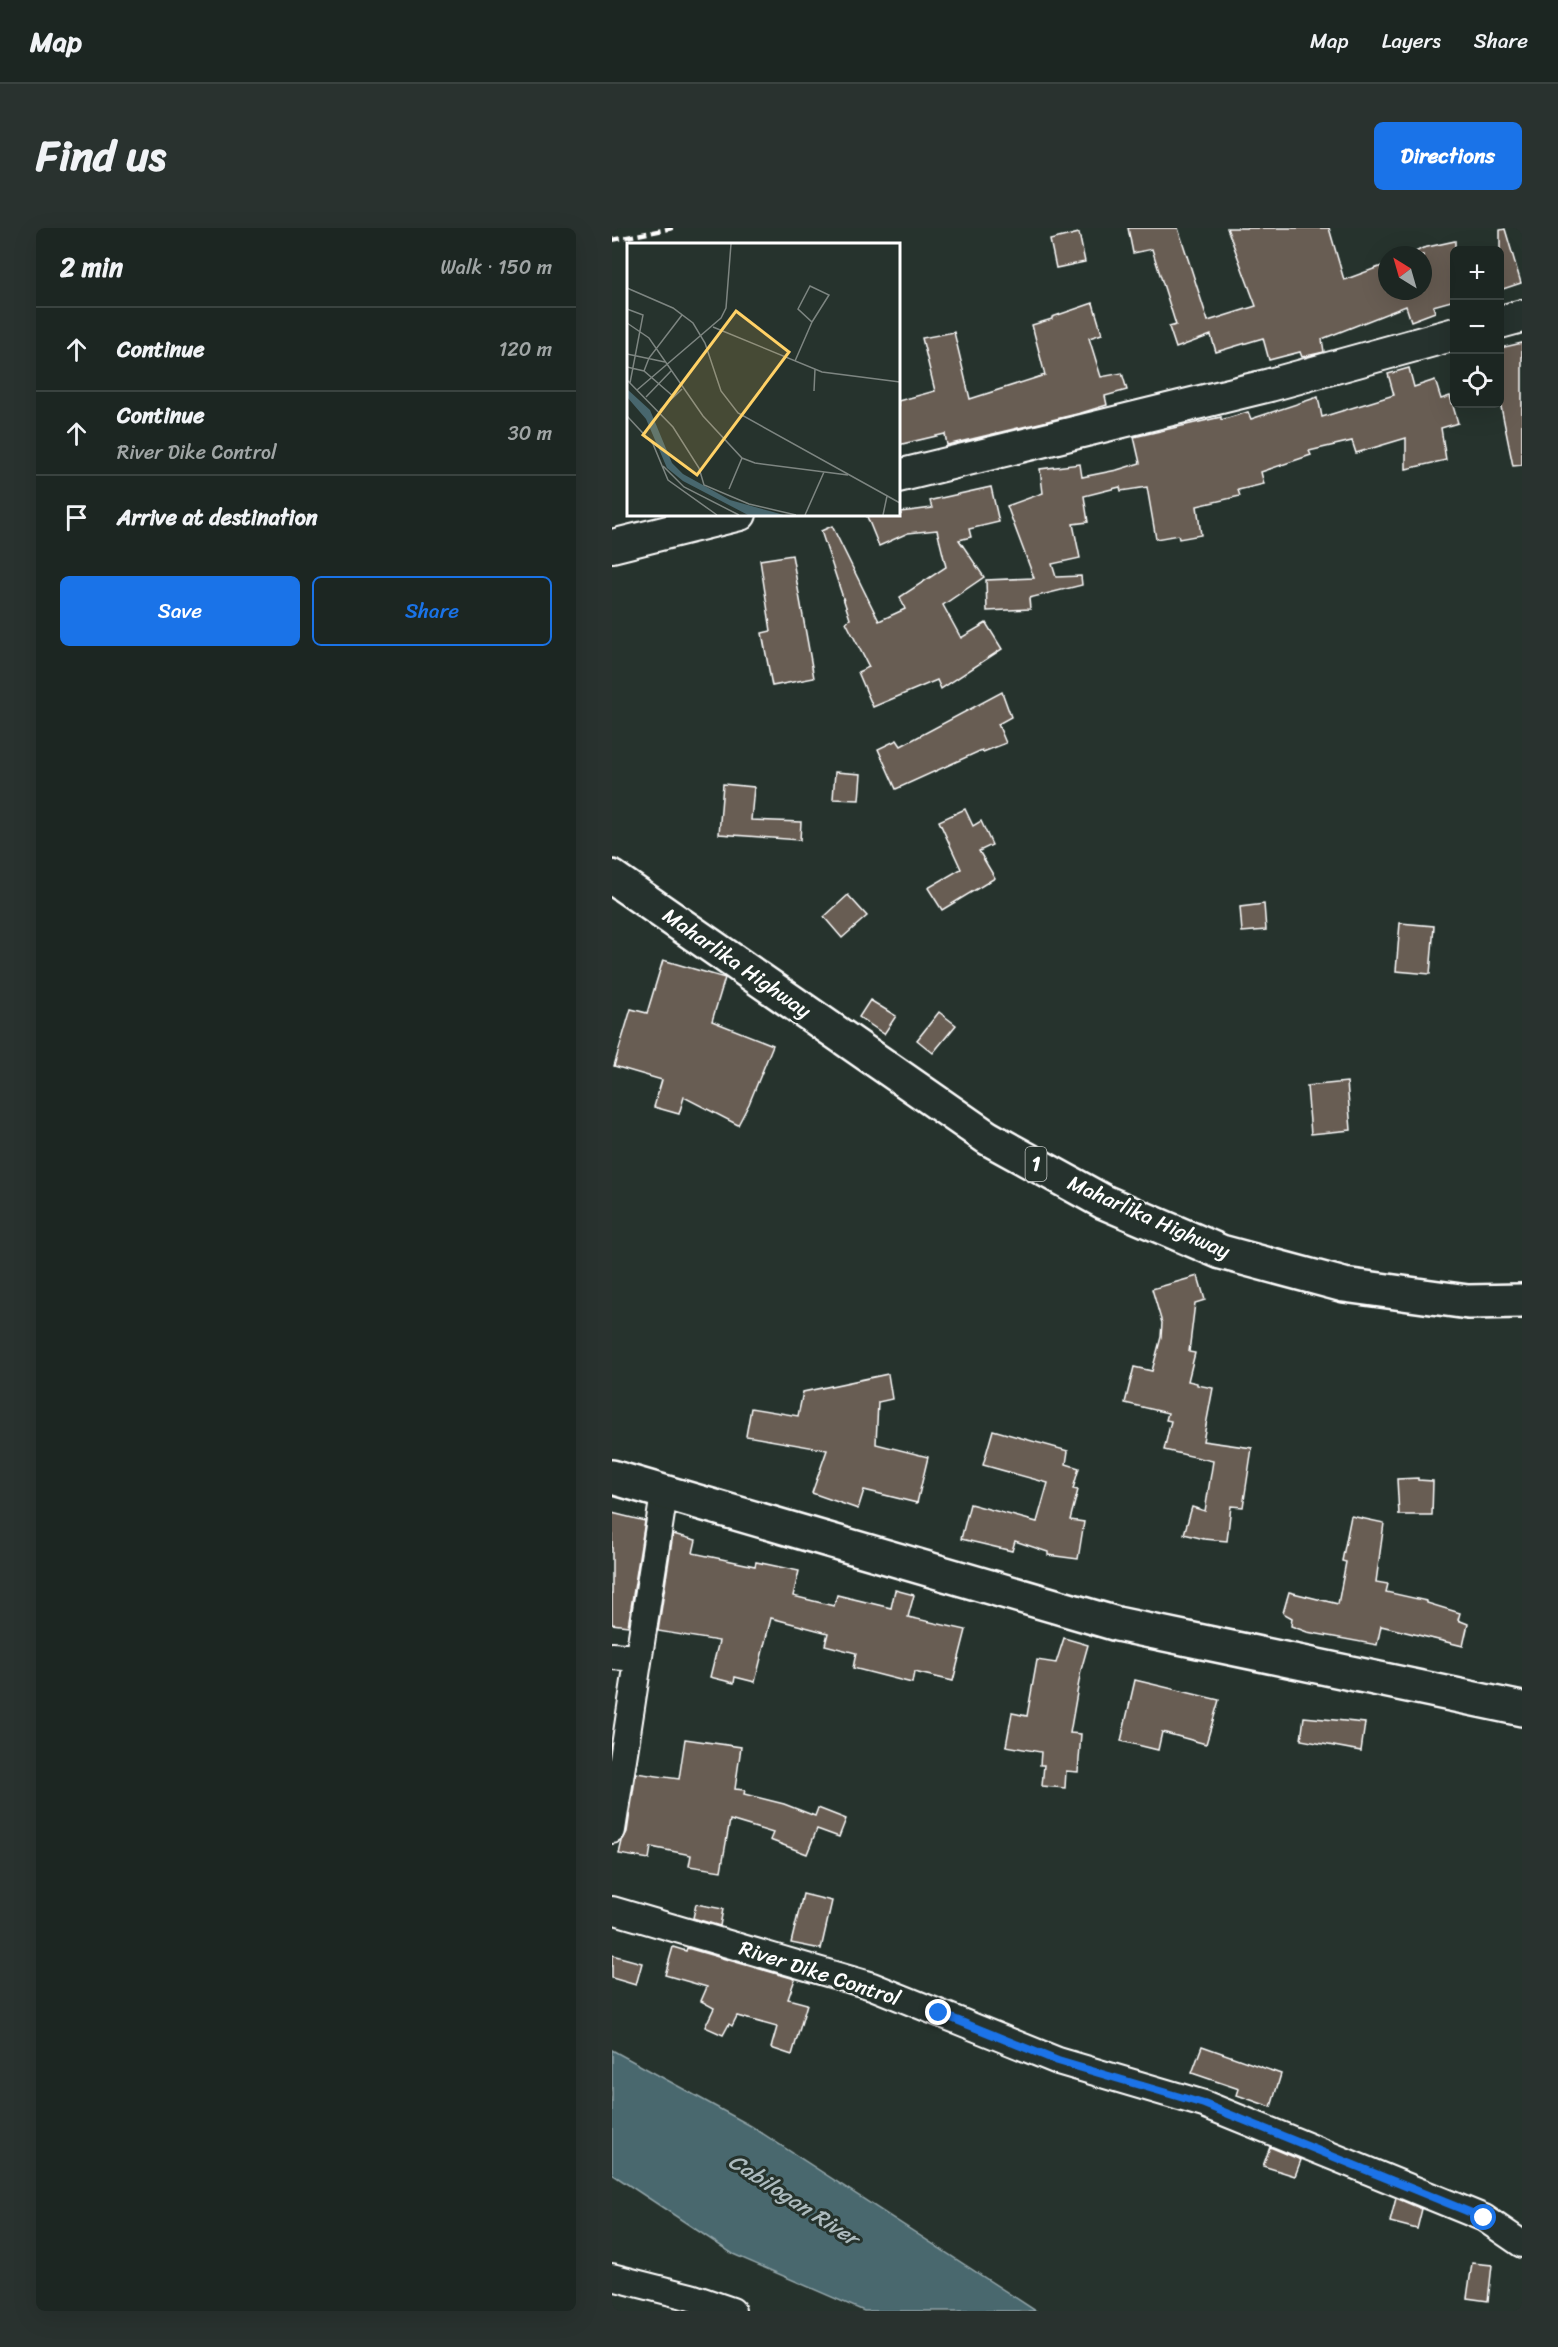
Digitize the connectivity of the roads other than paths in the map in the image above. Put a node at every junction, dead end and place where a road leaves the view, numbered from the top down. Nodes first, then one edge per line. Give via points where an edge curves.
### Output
1 (1522, 316) edge
2 (1504, 321) edge
3 (1450, 335) edge
4 (900, 476) edge
5 (732, 516) edge
6 (612, 546) edge
7 (612, 877) edge
8 (1522, 1301) edge
9 (612, 1477) edge
10 (664, 1494) junction
11 (612, 1656) edge
12 (639, 1658) junction
13 (1522, 1709) edge
14 (612, 1830) edge
15 (612, 1910) edge
16 (1522, 2244) edge
17 (612, 2277) edge
18 (732, 2311) edge

1 - 2 street
3 - 4 street via 1270,385
5 - 6 street
7 - 8 main road, Maharlika Highway / 1 via 988,1138 1104,1202 1221,1252 1344,1286 1468,1302
9 - 10 main road
10 - 12 street
10 - 13 main road via 1117,1623
11 - 12 street
12 - 14 street
15 - 16 street, River Dike Control via 872,1986 1058,2061 1204,2104 1484,2218
17 - 18 street

